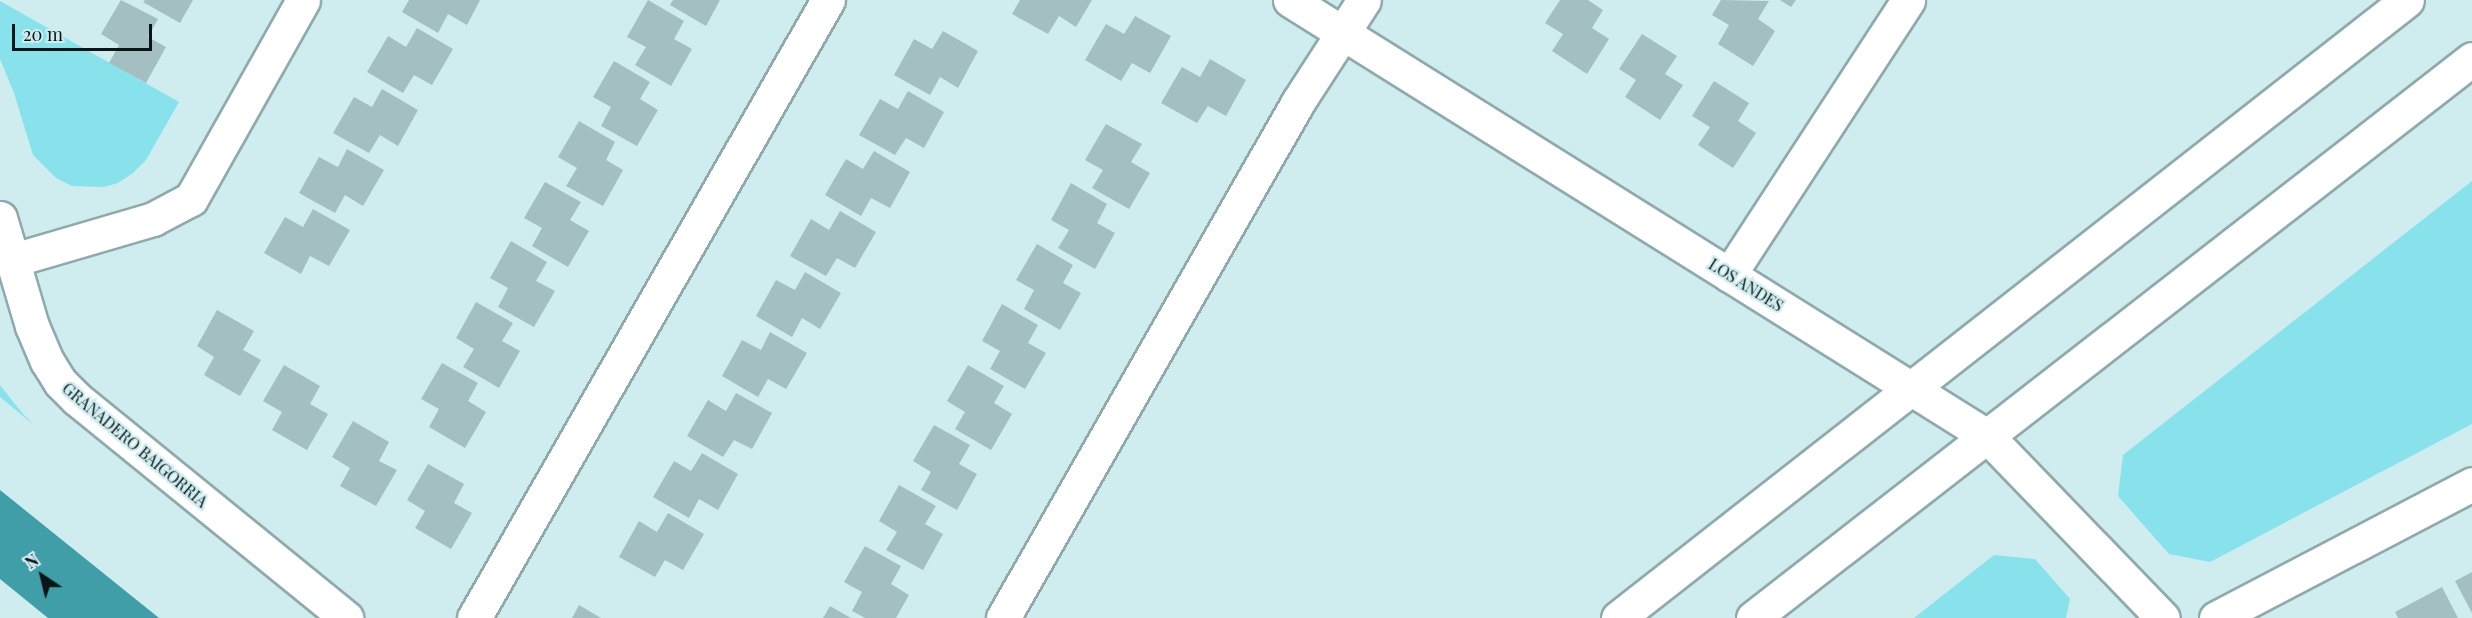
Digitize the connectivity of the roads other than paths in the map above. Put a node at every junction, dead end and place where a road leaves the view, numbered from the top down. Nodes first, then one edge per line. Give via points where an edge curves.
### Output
1 (303, 0) edge
2 (828, 0) edge
3 (1290, 0) edge
4 (1364, 0) edge
5 (1908, 0) edge
6 (2407, 0) edge
7 (1342, 33) junction
8 (2472, 59) edge
9 (0, 218) edge
10 (12, 260) junction
11 (1730, 275) junction
12 (1911, 389) junction
13 (1987, 436) junction
14 (2472, 484) edge
15 (346, 618) edge
16 (474, 618) edge
17 (1003, 618) edge
18 (1618, 618) edge
19 (1753, 618) edge
20 (2163, 618) edge
21 (2216, 618) edge

1 - 10 street via 191,198 153,219
2 - 16 street
3 - 7 street, LOS ANDES
4 - 7 street
5 - 11 street
6 - 12 street
7 - 11 street, LOS ANDES
7 - 17 street via 1298,102
8 - 13 street
9 - 10 street, GRANADERO BAIGORRIA
10 - 15 street, GRANADERO BAIGORRIA via 32,326 46,361 60,382
11 - 12 street, LOS ANDES
12 - 13 street, LOS ANDES
12 - 18 street
13 - 19 street
13 - 20 street, LOS ANDES
14 - 21 street

